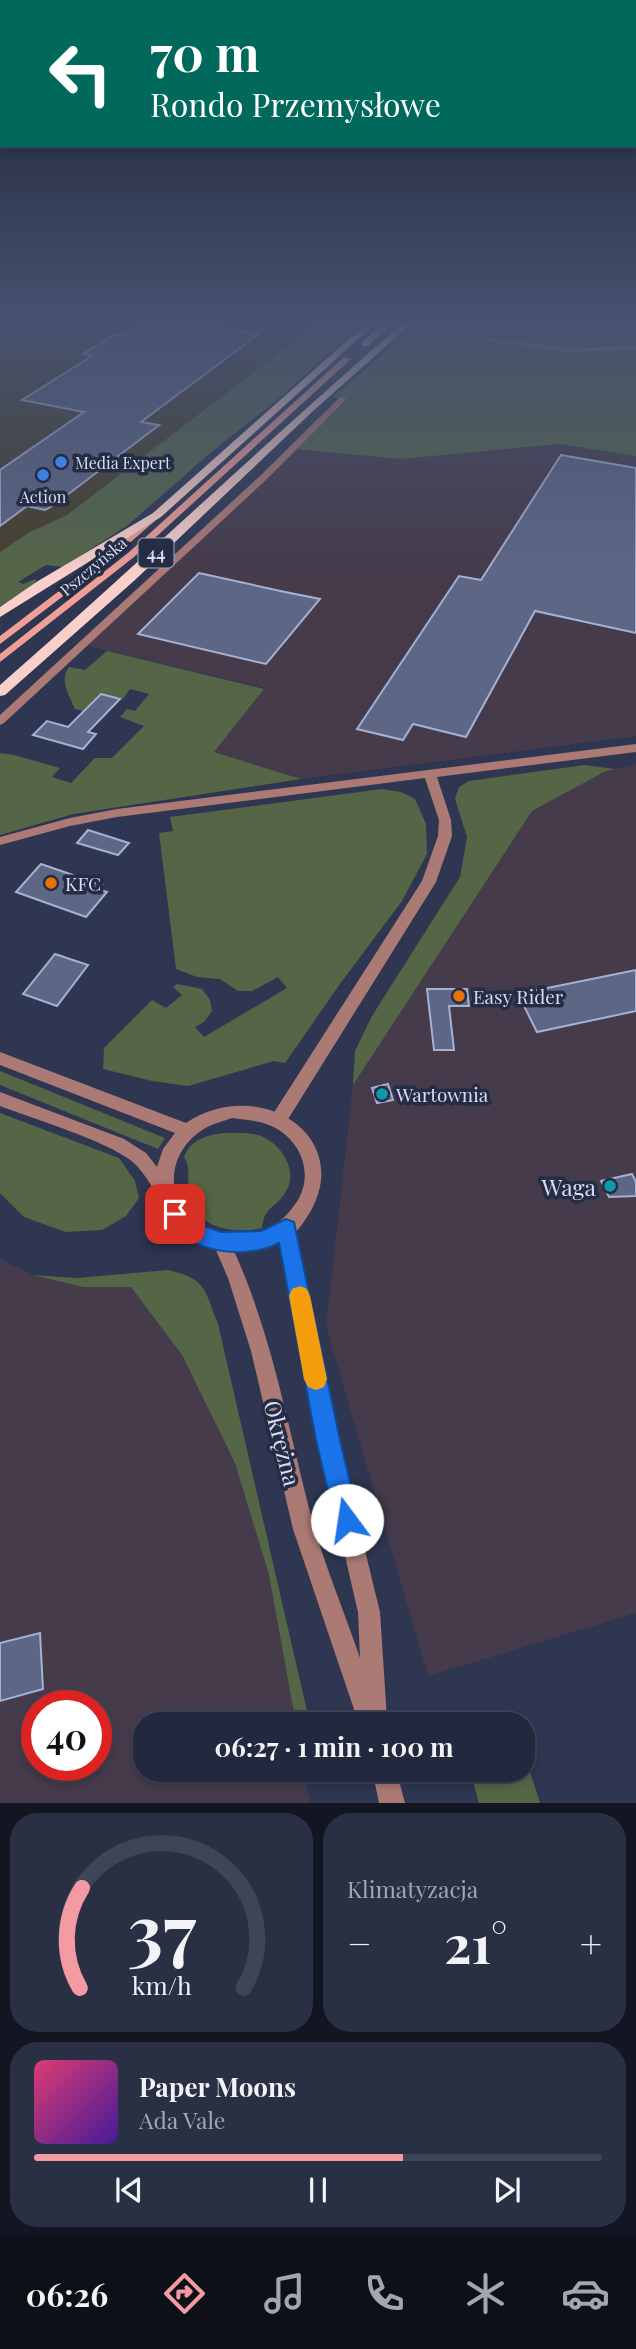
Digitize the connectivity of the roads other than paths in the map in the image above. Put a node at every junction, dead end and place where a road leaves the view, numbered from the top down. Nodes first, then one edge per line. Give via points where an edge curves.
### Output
1 (278, 407) edge
2 (294, 407) edge
3 (311, 407) edge
4 (312, 407) edge
5 (335, 407) edge
6 (309, 410) junction
7 (157, 515) junction
8 (0, 613) edge
9 (0, 641) edge
10 (0, 659) edge
11 (0, 692) edge
12 (0, 721) edge
13 (636, 748) edge
14 (430, 775) junction
15 (0, 841) edge
16 (0, 1058) edge
17 (0, 1099) edge
18 (279, 1119) junction
19 (188, 1131) junction
20 (165, 1193) junction
21 (286, 1228) junction
22 (221, 1242) junction
23 (369, 1712) edge
24 (373, 1712) edge
25 (387, 1782) edge
26 (392, 1803) edge

1 - 7 main road, Pszczyńska / 44
2 - 10 main road, Pszczyńska via 131,555
3 - 6 main road, 44
4 - 6 main road
5 - 12 street
6 - 11 main road, 44 via 131,578
7 - 8 main road, 44
7 - 9 main road, Pszczyńska
13 - 14 street
14 - 15 street via 117,813
14 - 18 street via 445,820 445,836 429,882
16 - 19 street
17 - 20 street via 118,1144 140,1158
18 - 19 street via 232,1111 208,1118
18 - 21 street via 303,1139 315,1168 304,1210
19 - 20 street via 173,1149 165,1170
20 - 22 street via 182,1221
21 - 22 street via 264,1240
21 - 24 street, Okrężna via 328,1440 369,1612
22 - 23 street, Okrężna via 261,1351 304,1529
25 - 26 street

